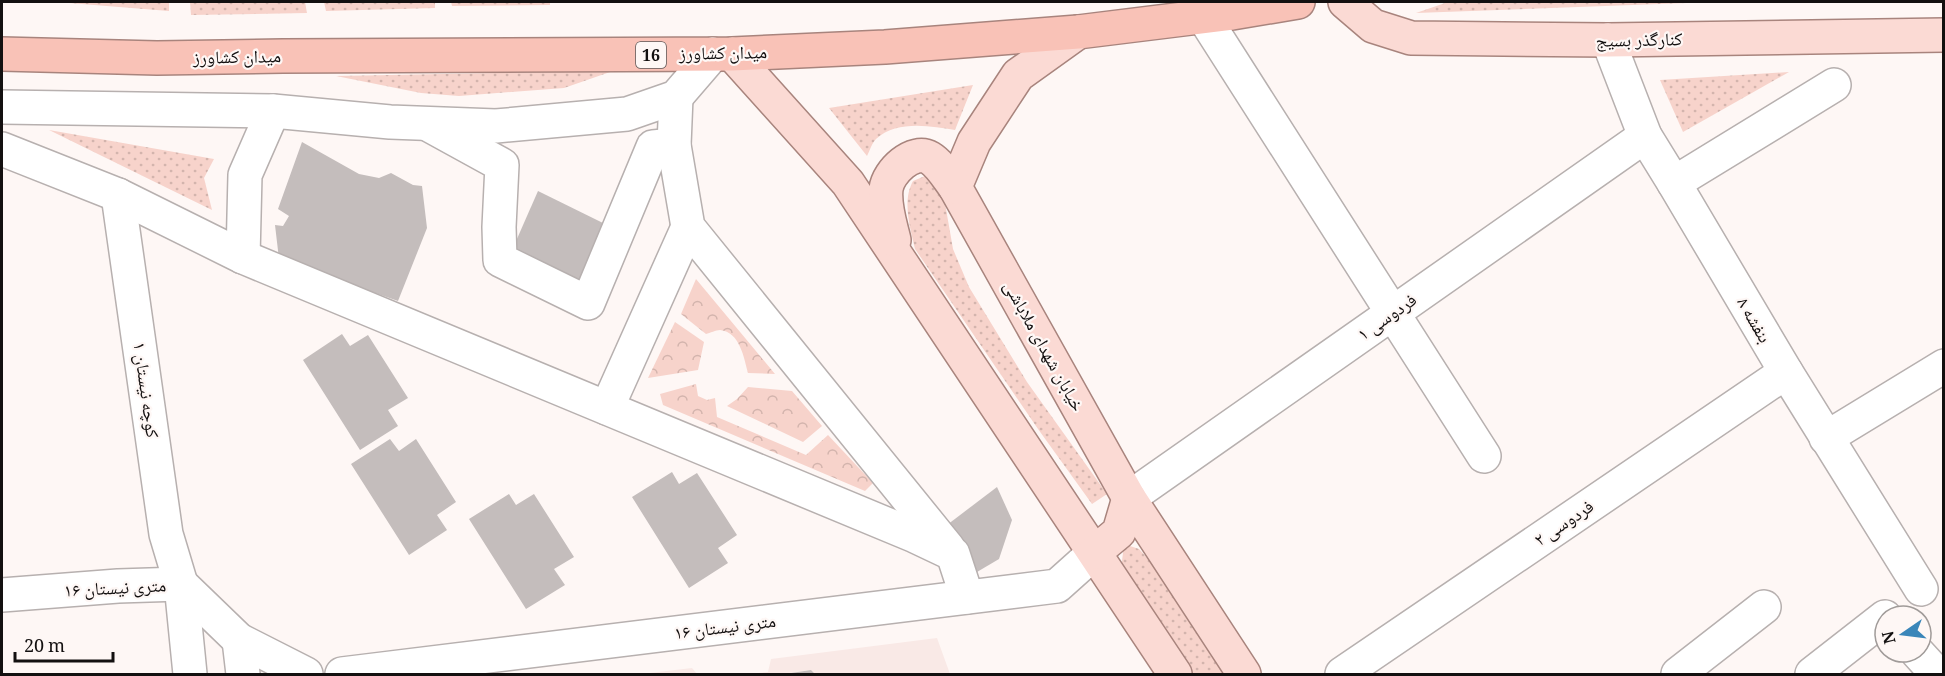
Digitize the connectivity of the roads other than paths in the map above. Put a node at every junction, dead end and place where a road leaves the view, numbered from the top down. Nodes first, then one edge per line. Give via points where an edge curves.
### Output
1 (1298, 2) edge
2 (1345, 2) edge
3 (1203, 16) junction
4 (1078, 32) junction
5 (1944, 35) edge
6 (1608, 40) junction
7 (2, 54) edge
8 (722, 54) junction
9 (1834, 85) dead end
10 (676, 97) junction
11 (2, 107) edge
12 (273, 111) junction
13 (427, 123) junction
14 (1645, 136) junction
15 (674, 145) junction
16 (2, 149) edge
17 (1674, 183) junction
18 (955, 187) junction
19 (118, 195) junction
20 (688, 227) junction
21 (898, 255) junction
22 (243, 257) junction
23 (1392, 314) junction
24 (1944, 366) edge
25 (1785, 372) junction
26 (607, 408) junction
27 (1826, 438) junction
28 (1484, 456) dead end
29 (1129, 498) junction
30 (1095, 552) junction
31 (953, 554) junction
32 (1932, 582) edge
33 (181, 584) junction
34 (2, 595) edge
35 (967, 597) junction
36 (1905, 604) edge
37 (1764, 607) dead end
38 (1873, 629) edge
39 (239, 640) junction
40 (190, 675) edge
41 (243, 675) edge
42 (306, 675) edge
43 (342, 675) edge
44 (1175, 675) edge
45 (1244, 675) edge
46 (1342, 675) edge
47 (1677, 675) edge
48 (1812, 675) edge

1 - 3 highway, میدان کشاورز / 16
2 - 6 main road, کنارگذر بسیج via 1372,26 1411,38
3 - 4 highway, میدان کشاورز / 16
3 - 23 street
4 - 8 highway, میدان کشاورز / 16 via 885,48
4 - 18 main road via 1018,75 974,142
5 - 6 main road, کنارگذر بسیج
6 - 14 street, بنفشه ۸
7 - 8 highway, میدان کشاورز / 16 via 157,58
8 - 10 street
8 - 21 main road via 848,183
9 - 17 street
10 - 13 street via 627,114 496,126
10 - 15 street
11 - 12 street
12 - 13 street
12 - 22 street via 245,175
13 - 15 street via 502,165 500,260 588,303 653,147
14 - 17 street, بنفشه ۸
14 - 23 street, فردوسی ۱
15 - 20 street
16 - 19 street
17 - 25 street, بنفشه ۸
18 - 21 main road, خیابان شهدای ملاباشی via 930,158 918,155 894,171 886,186 886,204
18 - 29 main road, خیابان شهدای ملاباشی
19 - 22 street
19 - 33 street, کوچه نیستان ۱ via 166,534
20 - 26 street
20 - 31 street
21 - 30 main road
22 - 26 street
23 - 28 street
23 - 29 street, فردوسی ۱
24 - 27 street
25 - 27 street, بنفشه ۸
25 - 46 street, فردوسی ۲
26 - 31 street
27 - 32 street, بنفشه ۸
29 - 30 main road via 1119,532
29 - 45 main road, خیابان شهدای ملاباشی
30 - 35 street, ۱۶ متری نیستان via 1057,586
30 - 44 main road
31 - 35 street
32 - 36 street
33 - 34 street, ۱۶ متری نیستان
33 - 39 street, ۱۶ متری نیستان
33 - 40 street, کوچه نیستان ۱
35 - 43 street, ۱۶ متری نیستان
37 - 47 street
38 - 48 street
39 - 41 street
39 - 42 street, ۱۶ متری نیستان

